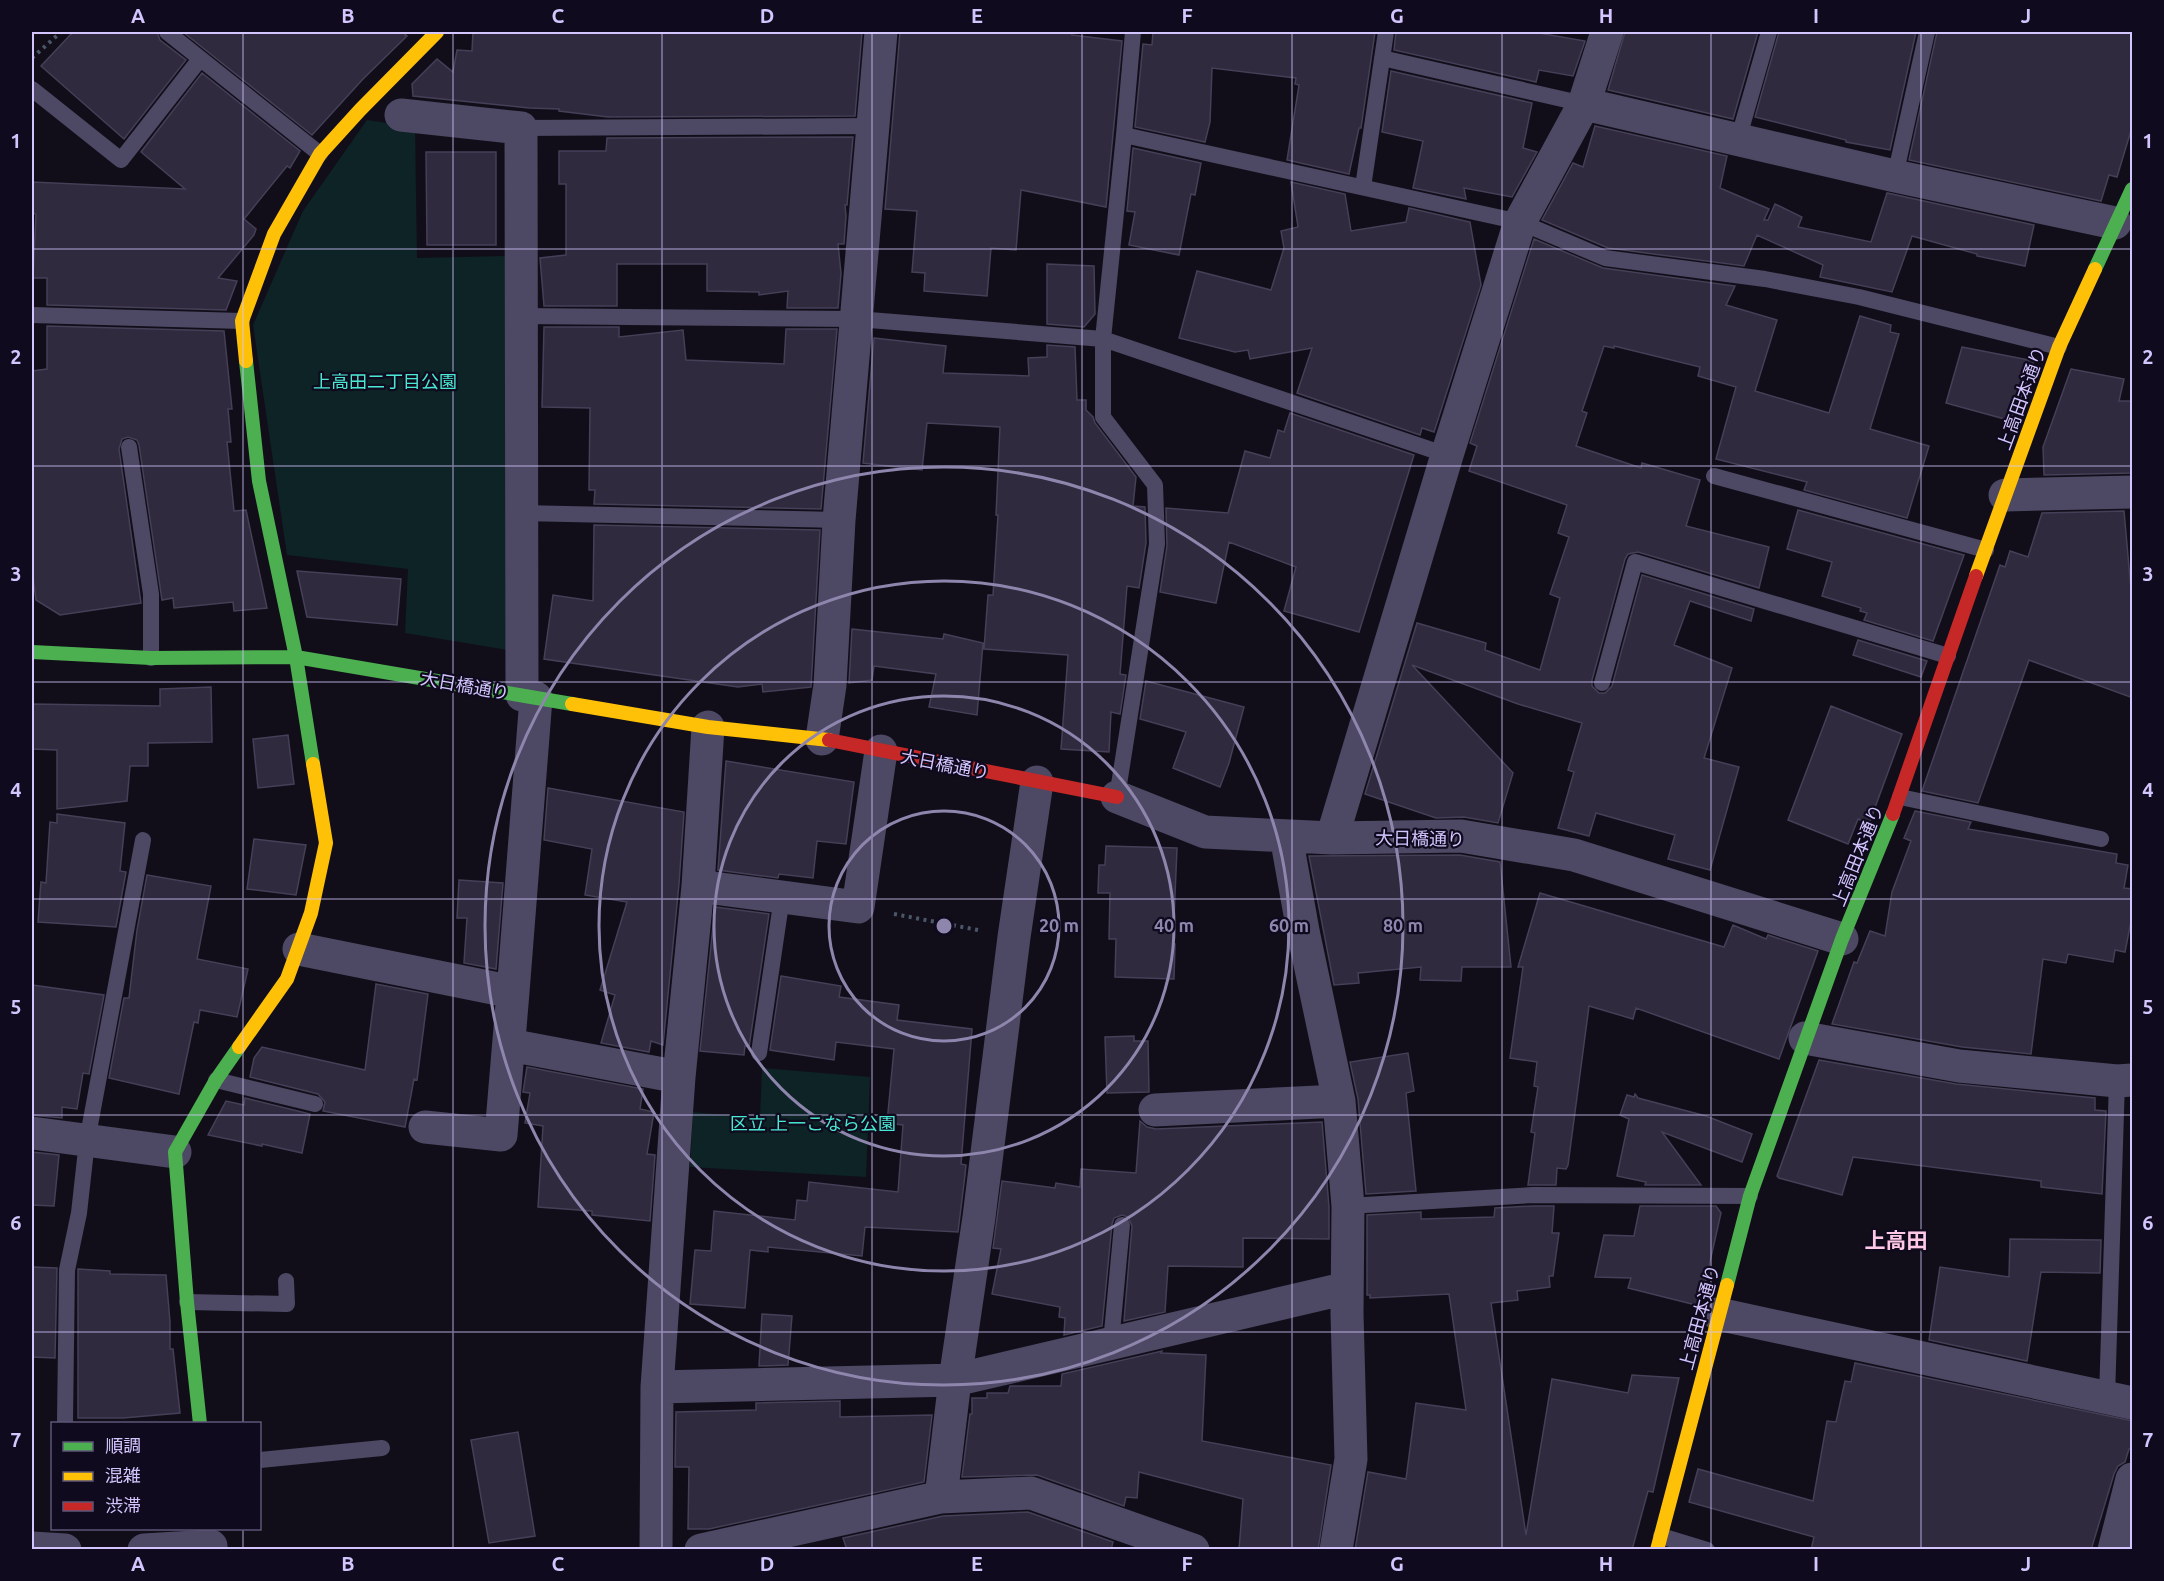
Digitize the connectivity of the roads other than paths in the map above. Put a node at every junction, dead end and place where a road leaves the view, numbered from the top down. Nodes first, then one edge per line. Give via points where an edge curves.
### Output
1 (167, 32) edge
2 (408, 32) edge
3 (437, 32) edge
4 (882, 32) edge
5 (1132, 32) edge
6 (1386, 32) edge
7 (1607, 32) edge
8 (1769, 32) edge
9 (1927, 32) edge
10 (425, 44) junction
11 (200, 58) junction
12 (1382, 58) junction
13 (32, 89) edge
14 (1584, 104) junction
15 (401, 115) dead end
16 (874, 126) junction
17 (521, 128) junction
18 (1124, 135) junction
19 (1738, 140) junction
20 (320, 153) junction
21 (1895, 176) junction
22 (1363, 187) junction
23 (2133, 189) edge
24 (1520, 222) junction
25 (2115, 223) junction
26 (32, 315) edge
27 (521, 316) junction
28 (857, 319) junction
29 (242, 321) junction
30 (1103, 339) junction
31 (2059, 348) junction
32 (129, 447) dead end
33 (1447, 455) junction
34 (1714, 476) dead end
35 (2133, 492) edge
36 (2005, 495) junction
37 (521, 513) junction
38 (839, 520) junction
39 (1986, 550) junction
40 (32, 652) edge
41 (1948, 656) junction
42 (296, 657) junction
43 (151, 658) junction
44 (1602, 683) dead end
45 (529, 696) junction
46 (708, 727) junction
47 (822, 739) junction
48 (881, 751) junction
49 (1036, 782) junction
50 (1118, 796) junction
51 (1900, 797) junction
52 (1286, 836) junction
53 (1332, 838) junction
54 (2101, 839) dead end
55 (143, 840) dead end
56 (698, 886) junction
57 (782, 897) junction
58 (1842, 939) junction
59 (299, 950) junction
60 (513, 992) junction
61 (1805, 1038) junction
62 (509, 1046) junction
63 (759, 1053) dead end
64 (679, 1077) junction
65 (216, 1080) junction
66 (2125, 1081) edge
67 (1339, 1101) junction
68 (315, 1104) dead end
69 (1155, 1110) dead end
70 (425, 1127) dead end
71 (32, 1133) edge
72 (87, 1141) junction
73 (175, 1152) junction
74 (1750, 1196) junction
75 (1348, 1206) junction
76 (1122, 1225) dead end
77 (286, 1281) dead end
78 (1347, 1288) junction
79 (187, 1302) junction
80 (1718, 1314) junction
81 (1112, 1343) junction
82 (955, 1380) junction
83 (657, 1387) junction
84 (2120, 1400) edge
85 (64, 1421) dead end
86 (200, 1422) edge
87 (382, 1448) dead end
88 (261, 1460) edge
89 (2133, 1479) edge
90 (941, 1497) junction
91 (211, 1541) edge
92 (1659, 1543) edge
93 (32, 1548) edge
94 (64, 1550) edge
95 (144, 1550) edge
96 (656, 1550) edge
97 (701, 1550) edge
98 (1193, 1550) edge
99 (1336, 1550) edge
100 (1707, 1550) edge
101 (2114, 1550) edge

1 - 11 lane
2 - 10 lane
3 - 10 street
4 - 16 street
5 - 18 lane
6 - 12 lane
7 - 14 street
8 - 19 lane
9 - 21 lane
10 - 20 street
11 - 13 lane via 121,160
11 - 20 lane
12 - 14 lane
12 - 22 lane
14 - 19 street
14 - 24 street
15 - 17 street
16 - 17 lane
16 - 28 street
17 - 27 street
18 - 22 lane
18 - 30 lane
19 - 21 street
20 - 29 street via 274,234
21 - 25 street
22 - 24 lane
23 - 25 street, 上高田本通り
24 - 31 lane via 1605,258 1765,279 1859,297
24 - 33 street
25 - 31 street, 上高田本通り
26 - 29 lane
27 - 28 lane
27 - 37 street
28 - 30 lane
28 - 38 street
29 - 42 street via 259,481
30 - 33 lane
30 - 50 lane via 1103,417 1155,485 1157,544
31 - 36 street, 上高田本通り
32 - 43 lane via 151,594
33 - 53 street
34 - 39 lane
35 - 36 street
36 - 39 street, 上高田本通り
37 - 38 lane
37 - 45 street
38 - 47 street via 830,685
39 - 41 street, 上高田本通り
40 - 43 street, 大日橋通り
41 - 44 lane via 1635,562
41 - 51 street, 上高田本通り
42 - 43 street, 大日橋通り
42 - 45 street, 大日橋通り
42 - 59 street via 326,843
45 - 46 street, 大日橋通り
45 - 60 street
46 - 47 street, 大日橋通り
46 - 56 street
47 - 48 street, 大日橋通り
48 - 49 street, 大日橋通り
48 - 57 street via 858,907
49 - 50 street, 大日橋通り
49 - 82 street
50 - 52 street, 大日橋通り via 1204,832
51 - 54 lane
51 - 58 street, 上高田本通り
52 - 53 street, 大日橋通り
52 - 67 street
53 - 58 street, 大日橋通り via 1461,836 1574,855
55 - 72 lane
56 - 57 street
56 - 64 street
57 - 63 lane
58 - 61 street, 上高田本通り
59 - 60 street
59 - 65 street via 287,979
60 - 62 street
61 - 66 street via 1959,1066
61 - 74 street, 上高田本通り
62 - 64 street
62 - 70 street via 501,1135
64 - 83 street
65 - 68 lane
65 - 73 street
66 - 84 lane
67 - 69 street
67 - 75 street
71 - 72 street
72 - 73 street
72 - 85 lane via 79,1213 67,1270
73 - 79 street
74 - 75 lane via 1533,1195
74 - 80 street, 上高田本通り
75 - 78 street
76 - 81 lane
77 - 79 lane via 287,1304
78 - 81 street
78 - 99 street via 1350,1459
79 - 86 street
80 - 84 street
80 - 92 street, 上高田本通り
81 - 82 street
82 - 83 street
82 - 90 street
83 - 96 street
87 - 88 lane
89 - 101 street
90 - 97 street
90 - 98 street via 1031,1493
91 - 95 street
92 - 100 lane
93 - 94 street

